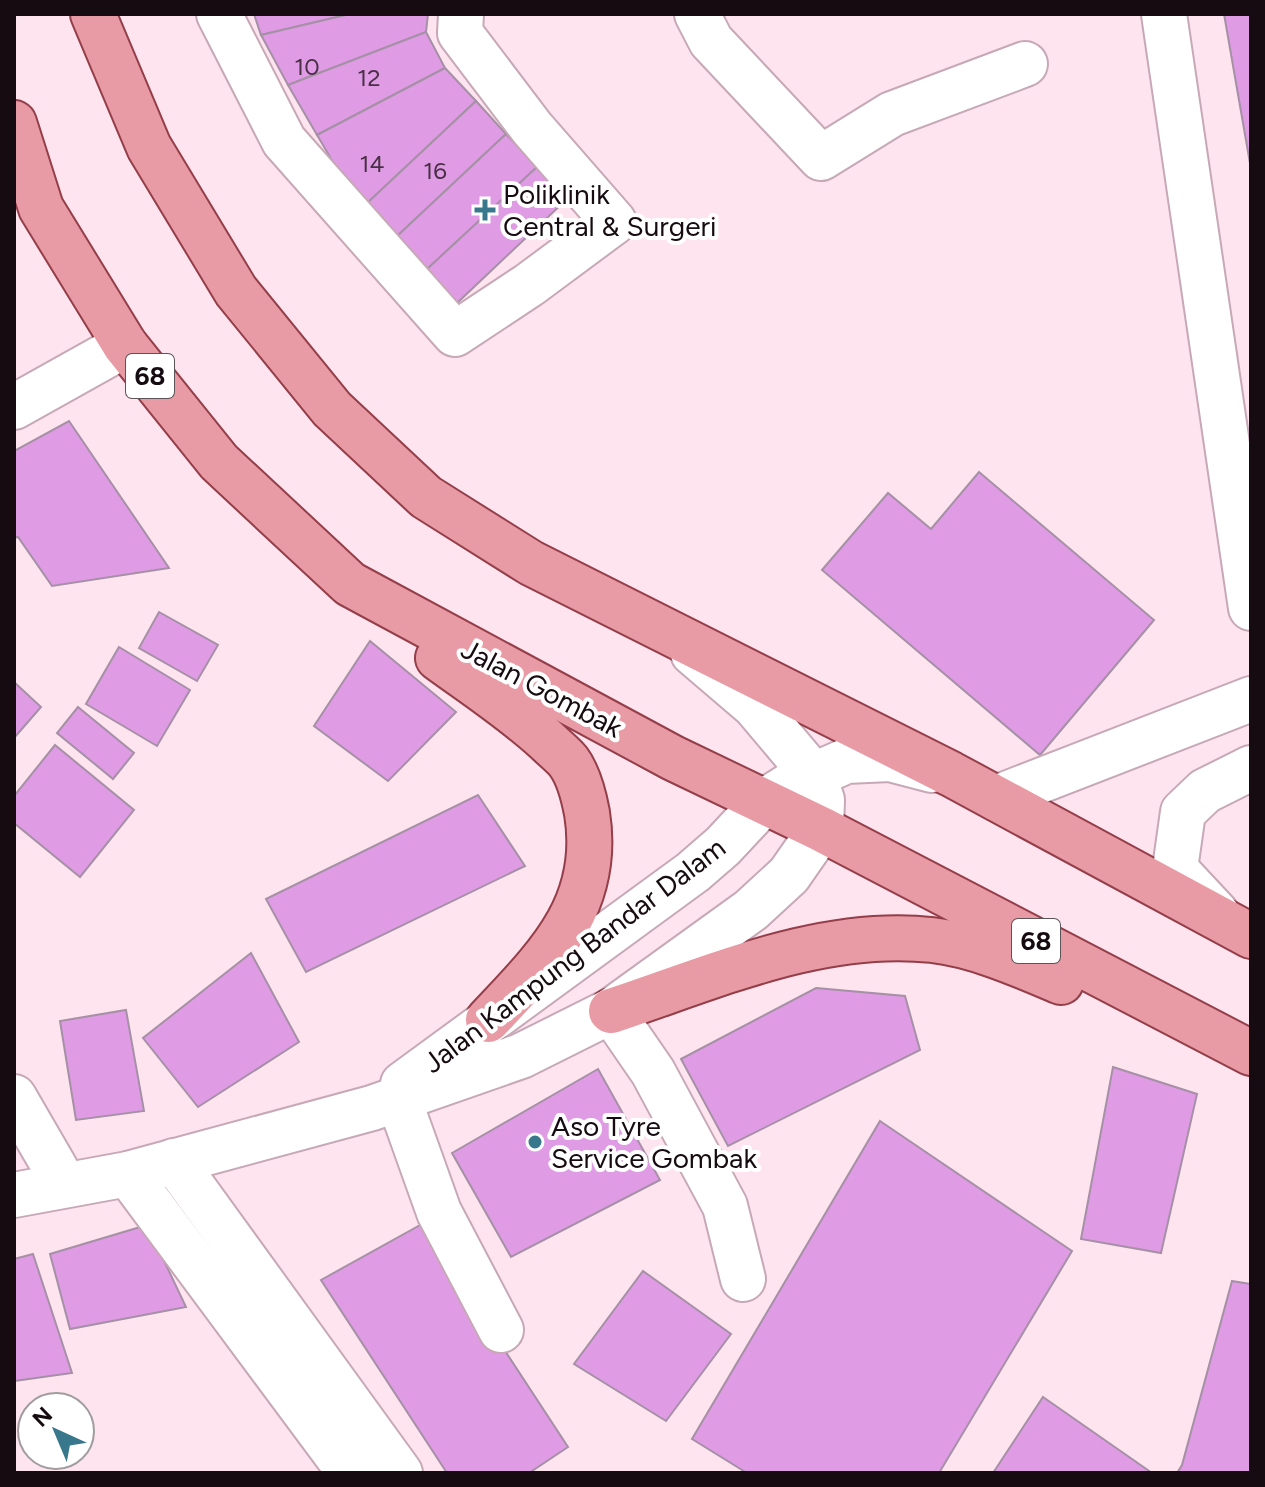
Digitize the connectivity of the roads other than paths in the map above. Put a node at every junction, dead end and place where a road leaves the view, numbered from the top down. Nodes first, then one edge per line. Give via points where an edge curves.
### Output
1 (93, 14) edge
2 (219, 14) edge
3 (461, 14) edge
4 (697, 14) edge
5 (1164, 14) edge
6 (1025, 64) dead end
7 (14, 123) edge
8 (125, 345) junction
9 (14, 407) edge
10 (350, 584) junction
11 (1251, 608) edge
12 (673, 636) junction
13 (1251, 699) edge
14 (1251, 768) edge
15 (951, 774) junction
16 (813, 775) junction
17 (996, 798) junction
18 (765, 801) junction
19 (821, 829) junction
20 (1239, 930) edge
21 (611, 1011) junction
22 (488, 1020) junction
23 (1251, 1053) edge
24 (1251, 1063) edge
25 (14, 1097) edge
26 (385, 1104) junction
27 (174, 1161) junction
28 (128, 1174) junction
29 (65, 1185) junction
30 (14, 1195) edge
31 (743, 1279) dead end
32 (501, 1330) dead end
33 (350, 1473) edge
34 (400, 1473) edge

1 - 12 main road via 157,160 236,291 332,409 426,497 531,563
2 - 3 street via 284,141 455,334 614,222 532,128 460,33
4 - 6 street via 711,41 821,158 892,114
5 - 11 street
7 - 8 main road, Jalan Gombak / 68 via 41,208
8 - 9 street
8 - 10 main road, Jalan Gombak / 68 via 219,462
10 - 18 main road, Jalan Gombak / 68 via 673,758
10 - 22 main road via 431,654 519,716 569,762 584,798 590,833 576,911 548,955
12 - 15 main road
12 - 16 street via 755,706
13 - 17 street
14 - 20 street via 1205,791 1183,812 1175,869
15 - 16 street, Jalan Kampung Bandar Dalam via 890,759 846,761
15 - 17 main road
16 - 18 street, Jalan Kampung Bandar Dalam
16 - 19 street via 822,800
17 - 20 main road
18 - 19 main road, Jalan Gombak / 68
18 - 22 street, Jalan Kampung Bandar Dalam via 693,872
19 - 21 street, Jalan Kampung Bandar Dalam via 789,875 751,910
19 - 23 main road, Jalan Gombak / 68
21 - 24 main road via 789,952 870,938 934,940 1031,970
21 - 26 street, Jalan Kampung Bandar Dalam via 521,1056
21 - 31 street via 653,1072 725,1206
22 - 26 street, Jalan Kampung Bandar Dalam
25 - 29 street
26 - 27 street, Jalan Kampung Bandar Dalam
26 - 32 street
27 - 28 street, Jalan Kampung Bandar Dalam
27 - 34 street
28 - 29 street, Jalan Kampung Bandar Dalam
28 - 33 street
29 - 30 street, Jalan Kampung Bandar Dalam

